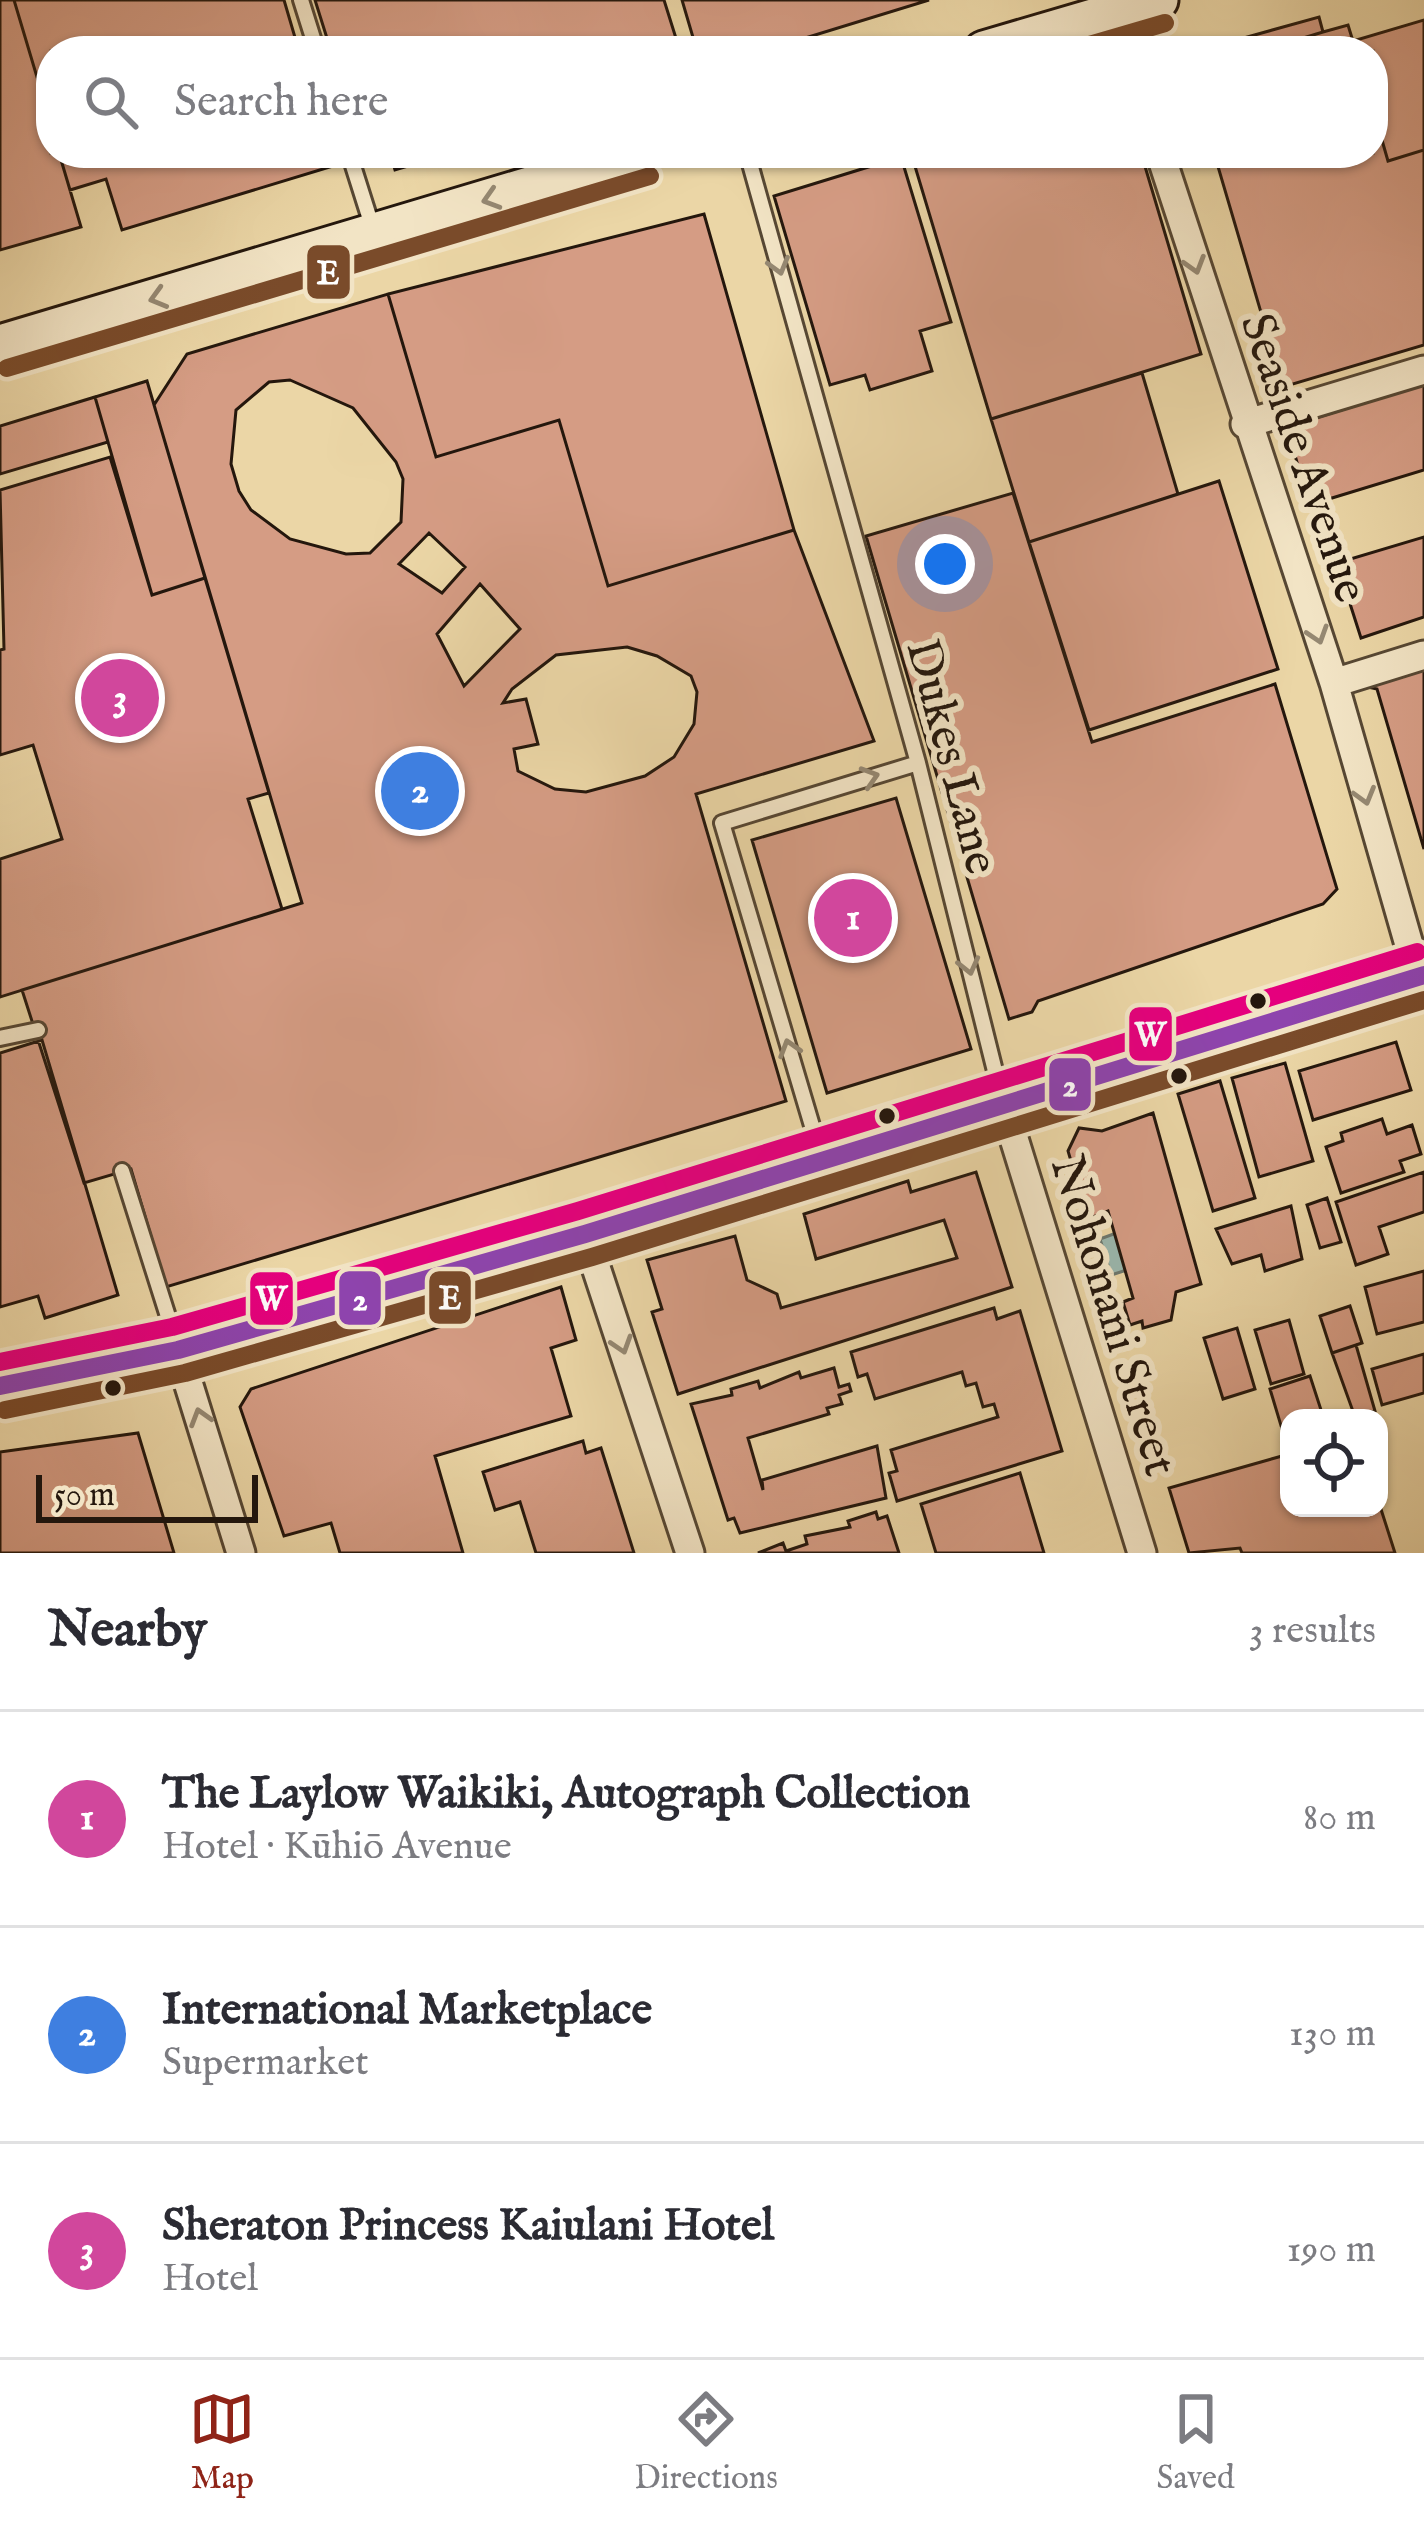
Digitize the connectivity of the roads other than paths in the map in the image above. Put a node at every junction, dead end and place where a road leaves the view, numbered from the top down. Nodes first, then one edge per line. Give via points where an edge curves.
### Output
1 (301, 0) edge
2 (1158, 0) edge
3 (1116, 11) junction
4 (312, 36) edge
5 (1034, 36) edge
6 (1124, 36) edge
7 (354, 168) edge
8 (593, 168) edge
9 (752, 168) edge
10 (1165, 168) edge
11 (374, 234) junction
12 (0, 345) edge
13 (1424, 370) edge
14 (1245, 424) junction
15 (1424, 655) edge
16 (1334, 683) junction
17 (918, 763) junction
18 (1422, 983) edge
19 (38, 1030) dead end
20 (0, 1038) edge
21 (1003, 1103) junction
22 (822, 1161) junction
23 (122, 1171) dead end
24 (585, 1234) junction
25 (178, 1350) junction
26 (0, 1386) edge
27 (241, 1553) edge
28 (690, 1553) edge
29 (1142, 1553) edge

1 - 4 lane
2 - 3 street
3 - 5 street
3 - 6 street
7 - 11 lane
8 -> 11 street
9 -> 17 lane, Dukes Lane
10 -> 14 street, Seaside Avenue
11 -> 12 street
13 - 14 street
14 -> 16 street, Seaside Avenue
15 - 16 street
16 -> 18 street, Seaside Avenue
17 -> 21 lane, Dukes Lane
22 -> 17 lane via 722,823
18 - 21 street
19 - 20 lane
21 - 22 street
21 - 29 street, Nohonani Street
22 - 24 street
23 - 25 lane
24 - 25 street
24 -> 28 street
25 - 26 street
27 -> 25 street

